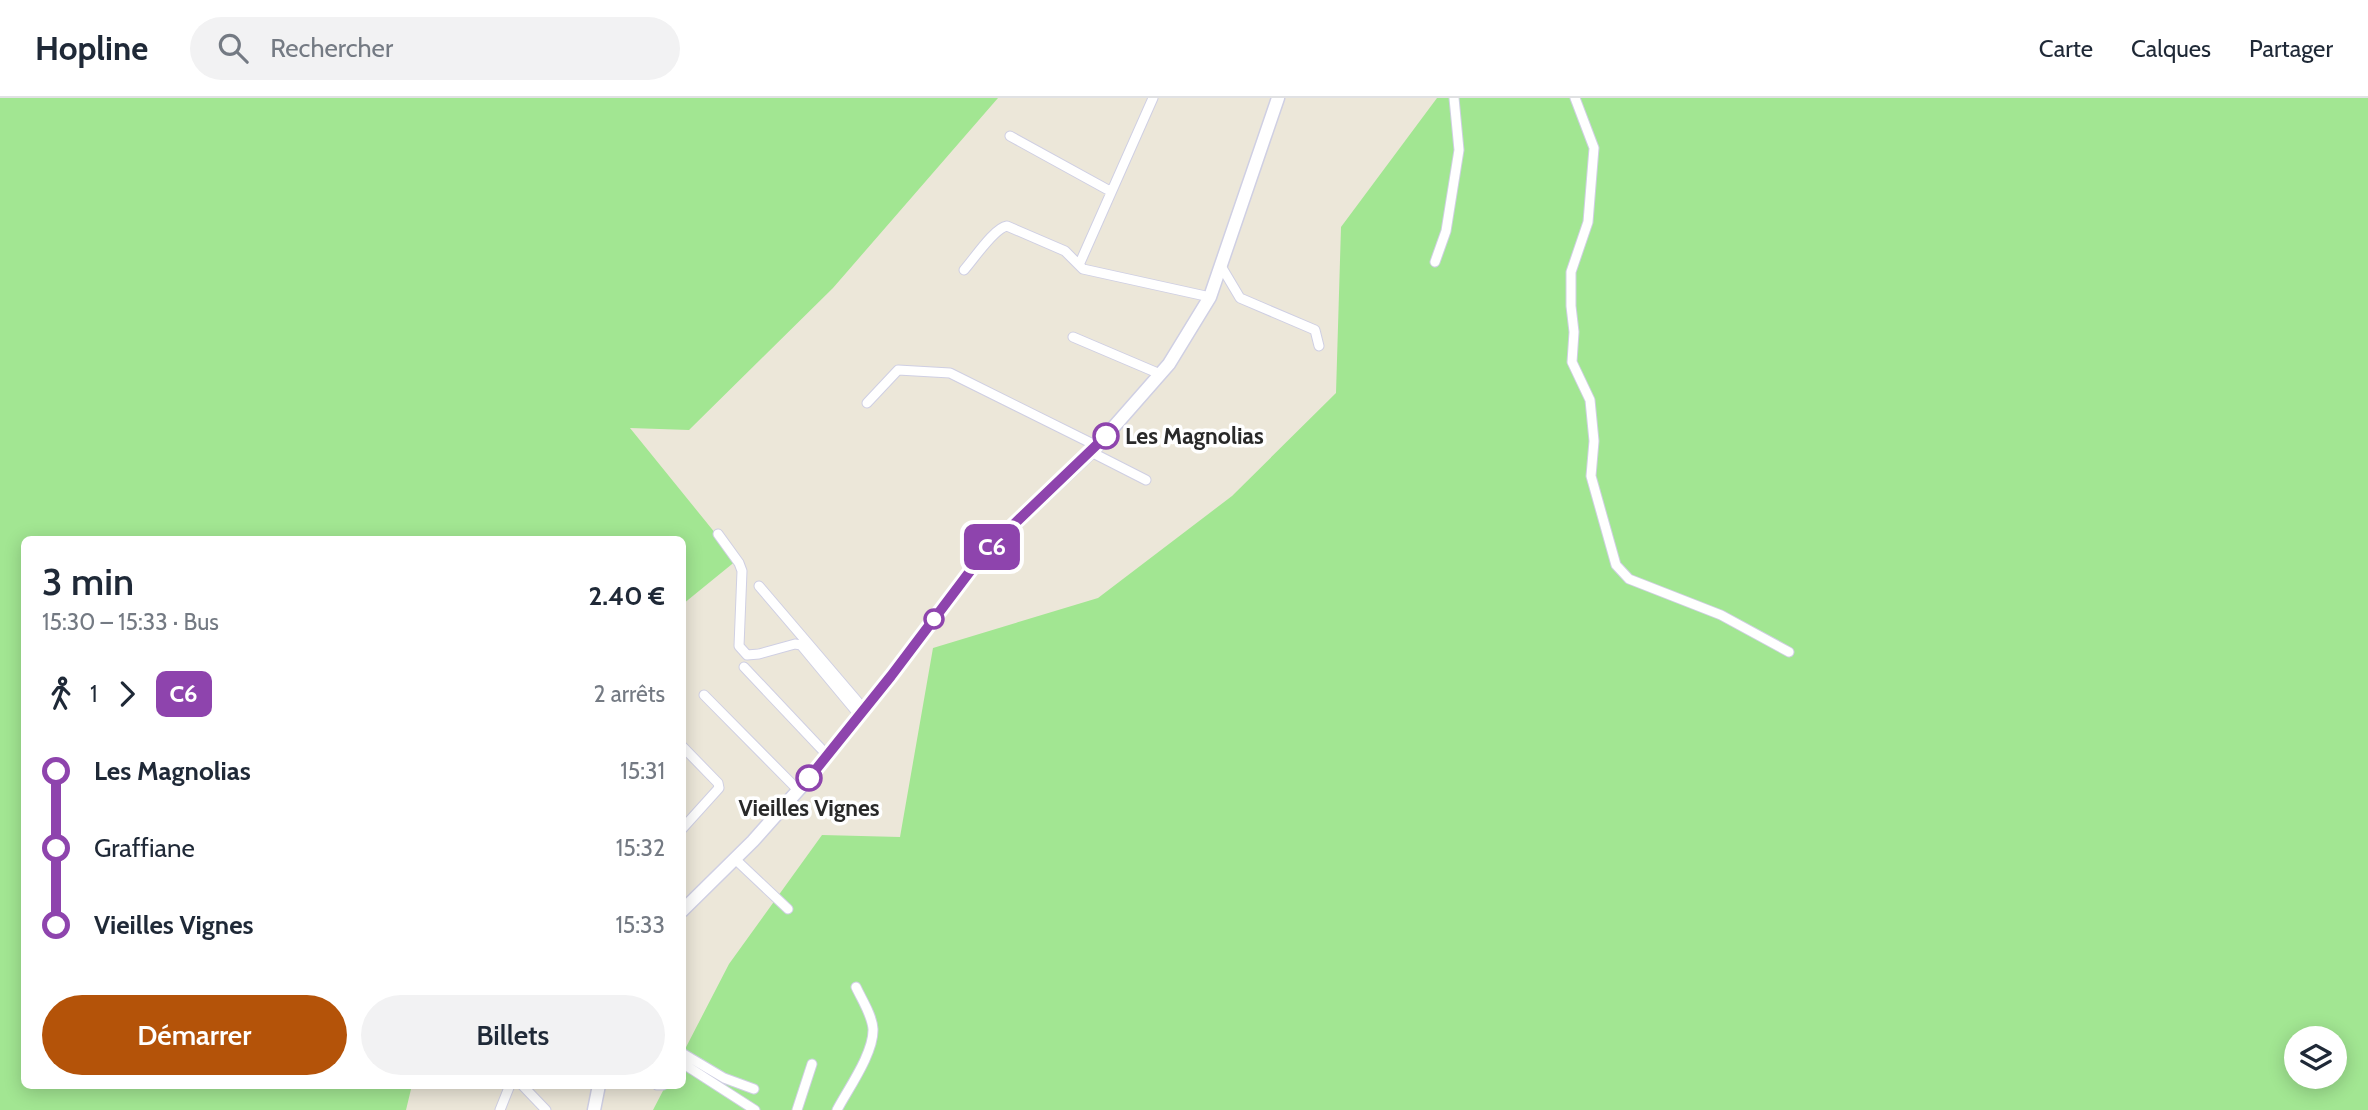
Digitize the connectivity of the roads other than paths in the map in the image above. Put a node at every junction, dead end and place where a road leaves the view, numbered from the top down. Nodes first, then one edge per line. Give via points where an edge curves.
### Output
1 (1153, 98) edge
2 (1278, 98) edge
3 (1454, 98) edge
4 (1575, 98) edge
5 (1010, 136) dead end
6 (1110, 191) junction
7 (1435, 262) dead end
8 (1079, 265) junction
9 (1221, 266) junction
10 (964, 270) dead end
11 (1210, 297) junction
12 (1073, 337) dead end
13 (1318, 346) dead end
14 (1160, 374) junction
15 (867, 403) dead end
16 (1094, 449) junction
17 (1146, 480) dead end
18 (718, 534) dead end
19 (759, 586) dead end
20 (1789, 652) dead end
21 (744, 667) dead end
22 (704, 695) dead end
23 (862, 712) junction
24 (686, 750) edge
25 (828, 756) junction
26 (798, 790) junction
27 (686, 825) edge
28 (735, 859) junction
29 (686, 903) edge
30 (788, 909) dead end
31 (856, 988) dead end
32 (686, 1055) edge
33 (812, 1063) dead end
34 (686, 1066) edge
35 (508, 1089) edge
36 (526, 1089) edge
37 (598, 1089) edge
38 (754, 1089) dead end
39 (500, 1110) edge
40 (546, 1110) edge
41 (594, 1110) edge
42 (755, 1110) edge
43 (797, 1110) edge
44 (837, 1110) edge

1 - 6 street
2 - 9 street
3 - 7 street via 1460,150 1446,231
4 - 20 street via 1594,148 1588,222 1571,272 1572,362 1590,400 1591,476 1616,565 1629,579 1721,615
5 - 6 street
6 - 8 street
8 - 10 street via 1065,251 1003,226
8 - 11 street via 1091,272
9 - 11 street
9 - 13 street via 1240,298 1315,330
11 - 14 street
12 - 14 street
14 - 16 street
15 - 16 street via 898,370 950,373
16 - 17 street
16 - 23 street via 974,566
18 - 23 street via 742,571 739,646 747,655 801,645
19 - 23 street
21 - 25 street
22 - 26 street
23 - 25 street
24 - 27 street via 719,788
25 - 26 street
26 - 28 street
28 - 29 street
28 - 30 street
31 - 44 street via 871,1018 872,1038
32 - 38 street
33 - 43 street
34 - 42 street
35 - 39 street
36 - 40 street
37 - 41 street

